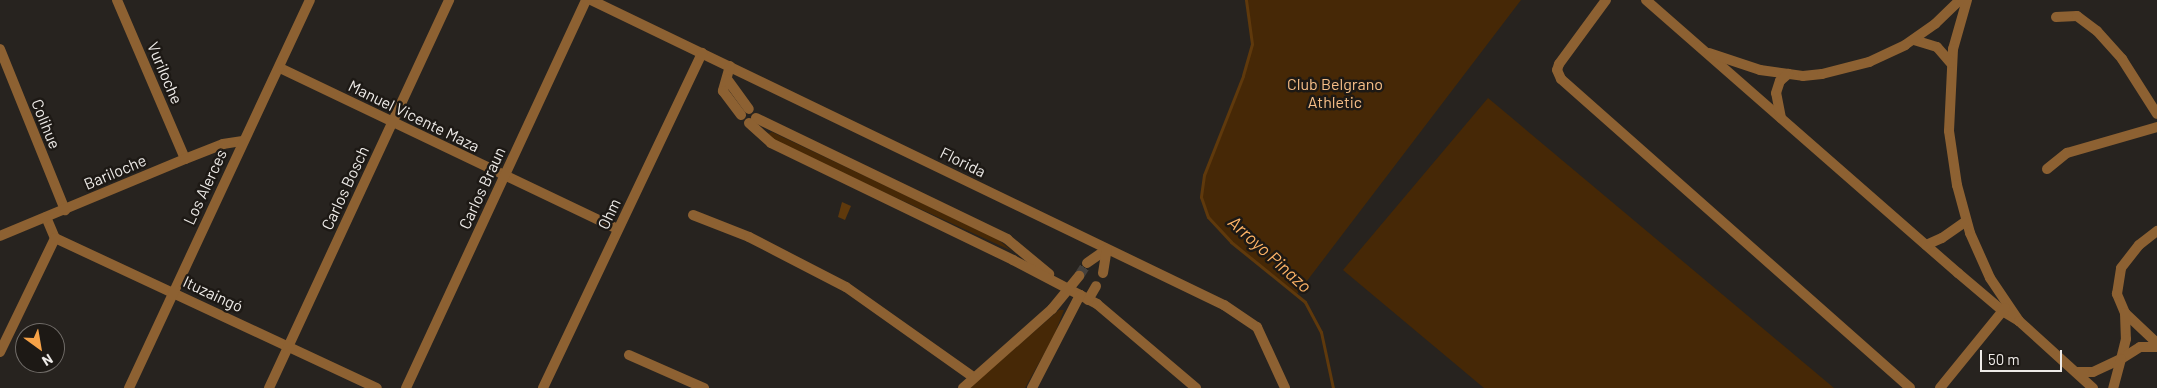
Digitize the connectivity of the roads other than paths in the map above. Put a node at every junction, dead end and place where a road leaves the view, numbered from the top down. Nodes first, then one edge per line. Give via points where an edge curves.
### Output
1 (117, 0) edge
2 (310, 0) edge
3 (449, 0) edge
4 (586, 0) edge
5 (591, 0) edge
6 (1606, 0) edge
7 (1646, 0) edge
8 (1960, 0) edge
9 (1968, 0) edge
10 (2056, 16) dead end
11 (1914, 40) junction
12 (0, 49) edge
13 (1703, 51) junction
14 (702, 53) junction
15 (1951, 63) junction
16 (730, 66) junction
17 (280, 68) junction
18 (1788, 74) junction
19 (745, 112) dead end
20 (2157, 114) edge
21 (1781, 118) junction
22 (392, 122) junction
23 (769, 126) junction
24 (2157, 127) edge
25 (762, 138) junction
26 (243, 141) junction
27 (185, 159) junction
28 (2047, 169) dead end
29 (505, 176) junction
30 (65, 210) junction
31 (694, 215) dead end
32 (46, 217) junction
33 (1966, 221) junction
34 (618, 229) junction
35 (2157, 231) edge
36 (0, 236) edge
37 (55, 238) junction
38 (1926, 245) junction
39 (1107, 249) junction
40 (1087, 263) tunnel mouth
41 (1103, 273) dead end
42 (1080, 276) tunnel mouth
43 (1096, 286) dead end
44 (1067, 288) junction
45 (173, 292) junction
46 (1084, 298) junction
47 (2005, 308) junction
48 (2125, 313) junction
49 (2157, 345) edge
50 (289, 346) junction
51 (0, 352) edge
52 (628, 355) dead end
53 (2121, 359) junction
54 (2076, 372) junction
55 (973, 377) junction
56 (129, 388) edge
57 (269, 388) edge
58 (377, 388) edge
59 (406, 388) edge
60 (543, 388) edge
61 (704, 388) edge
62 (963, 388) edge
63 (1032, 388) edge
64 (1196, 388) edge
65 (1285, 388) edge
66 (1910, 388) edge
67 (1940, 388) edge
68 (2093, 388) edge
69 (2113, 388) edge

1 - 27 street, Vuriloche
2 - 17 street, Los Alerces
3 - 22 street, Carlos Bosch
4 - 29 street, Carlos Braun
5 - 14 street, Florida
6 - 66 street via 1559,64 1557,70 1561,79
7 - 13 street
8 - 11 street
9 - 15 street
10 - 20 street via 2077,16 2097,31 2134,75
11 - 15 street via 1937,47
11 - 18 street via 1888,54 1846,69 1822,74
12 - 30 street, Colihue
13 - 18 street via 1760,70
13 - 21 street
14 - 16 street, Florida
14 - 34 street, Ohm
15 - 33 street via 1952,157
16 - 19 street via 723,91
16 - 39 street, Florida
17 - 22 street, Manuel Vicente Maza
17 - 26 street, Los Alerces
18 - 21 street via 1780,81 1776,93
21 - 38 street
22 - 29 street, Manuel Vicente Maza
22 - 50 street, Carlos Bosch
23 - 25 street
23 - 25 street via 753,121
23 - 44 street via 1007,239
24 - 28 street via 2067,153
25 - 44 street
26 - 27 street, Bariloche via 223,144
26 - 45 street, Los Alerces
27 - 30 street, Bariloche
29 - 34 street, Manuel Vicente Maza
29 - 59 street, Carlos Braun
30 - 32 street, Bariloche
31 - 55 street via 757,241 846,287
32 - 36 street, Bariloche
32 - 37 street
33 - 38 street
33 - 47 street
34 - 60 street, Ohm
35 - 48 street via 2139,245 2121,268 2117,294
37 - 45 street, Ituzaingó
37 - 51 street
38 - 47 street
39 - 40 street
39 - 41 street
39 - 65 street, Florida via 1224,305 1251,322 1268,346
42 - 44 street
43 - 46 street
44 - 46 street
44 - 55 street
45 - 50 street, Ituzaingó
45 - 56 street, Los Alerces
46 - 63 street
46 - 64 street via 1138,336
47 - 54 street
47 - 67 street
48 - 49 street
48 - 53 street via 2126,339
49 - 53 street via 2140,347
50 - 57 street, Carlos Bosch
50 - 58 street, Ituzaingó
52 - 61 street
53 - 54 street via 2093,372
53 - 69 street
54 - 68 street
55 - 62 street

